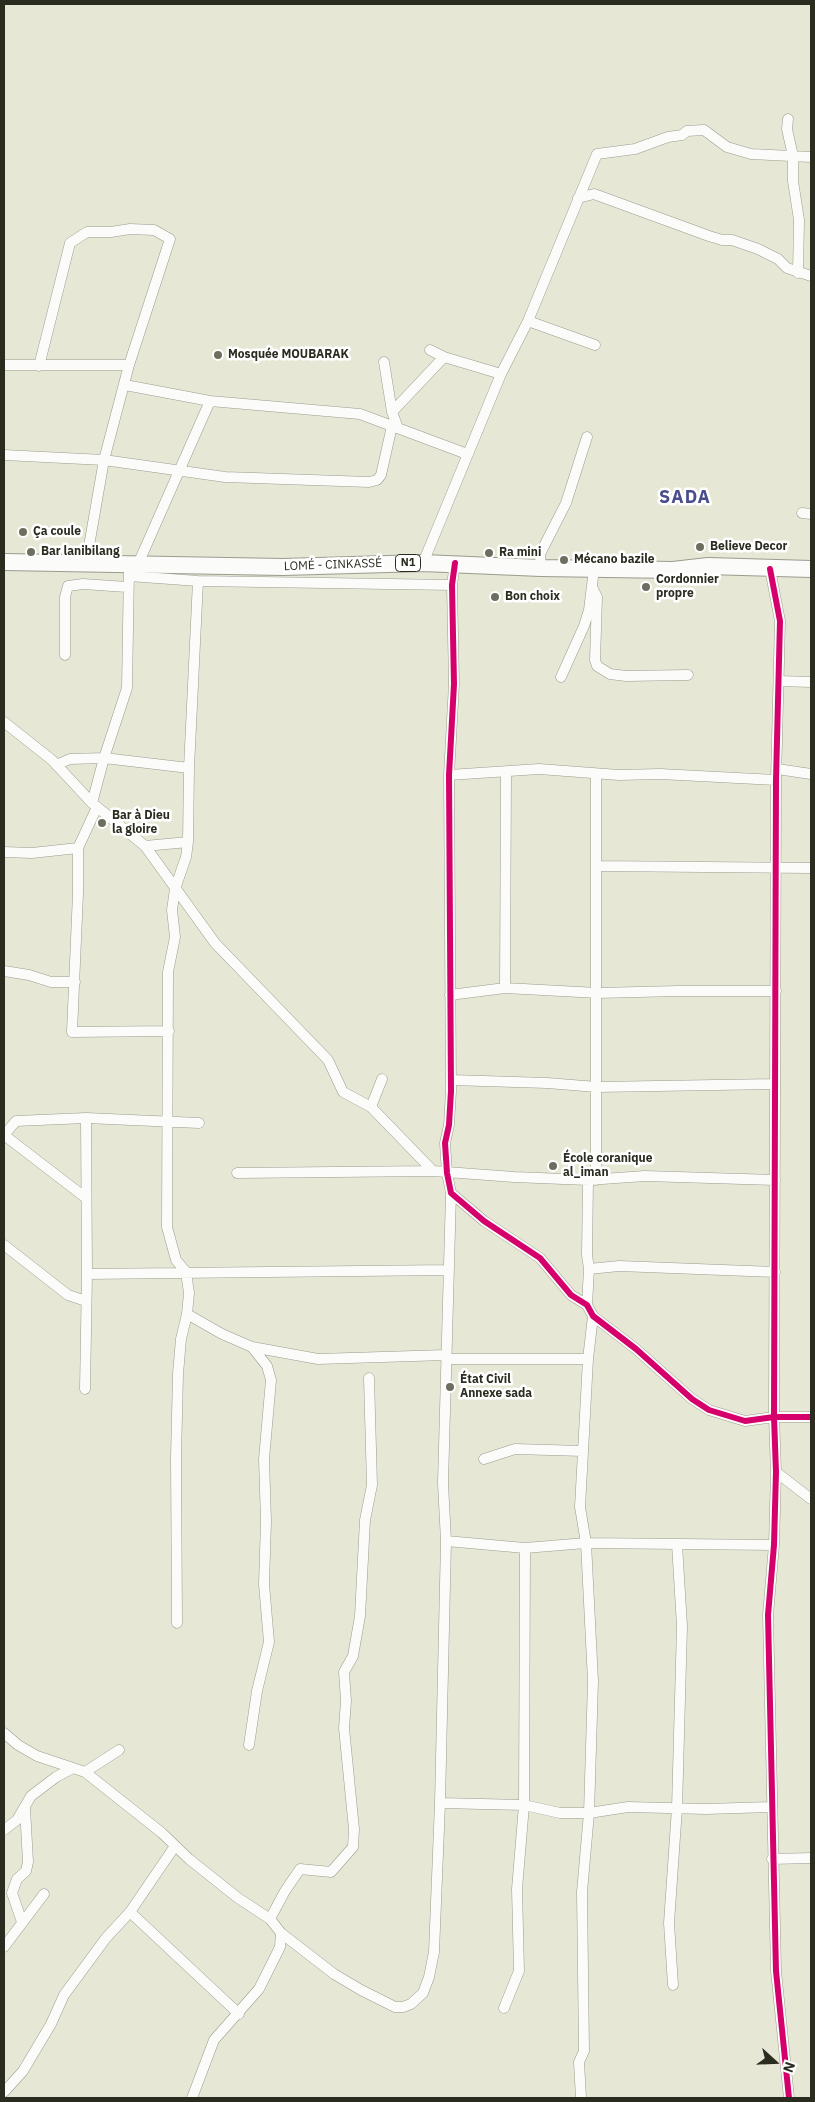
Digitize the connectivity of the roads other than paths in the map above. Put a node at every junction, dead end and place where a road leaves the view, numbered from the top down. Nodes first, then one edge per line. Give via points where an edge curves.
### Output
1 (788, 119) dead end
2 (793, 156) junction
3 (811, 158) edge
4 (578, 198) junction
5 (798, 273) junction
6 (811, 276) edge
7 (528, 321) junction
8 (595, 345) dead end
9 (430, 350) dead end
10 (444, 357) junction
11 (384, 362) dead end
12 (4, 365) edge
13 (129, 365) junction
14 (39, 366) junction
15 (501, 374) junction
16 (125, 385) junction
17 (210, 401) junction
18 (392, 412) junction
19 (395, 427) junction
20 (587, 437) dead end
21 (467, 454) junction
22 (4, 455) edge
23 (104, 460) junction
24 (177, 472) junction
25 (4, 562) edge
26 (86, 563) junction
27 (423, 563) junction
28 (455, 563) junction
29 (283, 567) junction
30 (132, 568) junction
31 (541, 568) junction
32 (594, 569) junction
33 (770, 569) junction
34 (811, 569) edge
35 (198, 581) junction
36 (275, 583) junction
37 (452, 585) junction
38 (127, 587) junction
39 (592, 587) junction
40 (65, 655) dead end
41 (688, 676) dead end
42 (561, 677) dead end
43 (779, 681) junction
44 (811, 682) edge
45 (4, 722) edge
46 (104, 758) junction
47 (56, 765) junction
48 (189, 768) junction
49 (776, 769) junction
50 (506, 772) junction
51 (596, 774) junction
52 (811, 774) edge
53 (448, 775) junction
54 (776, 780) junction
55 (94, 805) junction
56 (188, 842) junction
57 (145, 846) junction
58 (78, 848) junction
59 (4, 852) edge
60 (597, 866) junction
61 (777, 868) junction
62 (811, 868) edge
63 (176, 889) junction
64 (4, 971) edge
65 (75, 982) junction
66 (505, 988) junction
67 (776, 991) junction
68 (598, 993) junction
69 (450, 995) junction
70 (169, 1031) junction
71 (382, 1079) dead end
72 (451, 1080) junction
73 (776, 1084) junction
74 (597, 1087) junction
75 (371, 1107) junction
76 (86, 1118) junction
77 (167, 1123) junction
78 (200, 1123) dead end
79 (4, 1135) edge
80 (433, 1171) junction
81 (237, 1173) dead end
82 (447, 1173) junction
83 (592, 1180) junction
84 (775, 1180) junction
85 (451, 1193) junction
86 (86, 1198) junction
87 (4, 1245) edge
88 (589, 1269) junction
89 (449, 1270) junction
90 (186, 1272) junction
91 (775, 1272) junction
92 (87, 1274) junction
93 (86, 1301) junction
94 (587, 1305) junction
95 (187, 1314) junction
96 (593, 1316) junction
97 (252, 1347) junction
98 (446, 1357) junction
99 (588, 1359) junction
100 (369, 1378) dead end
101 (85, 1389) dead end
102 (811, 1416) edge
103 (774, 1417) junction
104 (583, 1451) junction
105 (484, 1459) dead end
106 (776, 1472) junction
107 (811, 1499) edge
108 (446, 1541) junction
109 (586, 1543) junction
110 (678, 1544) junction
111 (774, 1545) junction
112 (525, 1548) junction
113 (177, 1623) dead end
114 (4, 1733) edge
115 (249, 1745) dead end
116 (119, 1750) dead end
117 (73, 1768) junction
118 (85, 1772) junction
119 (440, 1803) junction
120 (524, 1805) junction
121 (771, 1807) junction
122 (25, 1808) junction
123 (677, 1808) junction
124 (589, 1813) junction
125 (4, 1830) edge
126 (175, 1846) junction
127 (811, 1858) edge
128 (772, 1859) junction
129 (44, 1894) dead end
130 (130, 1912) junction
131 (270, 1919) junction
132 (22, 1922) junction
133 (281, 1933) junction
134 (4, 1947) edge
135 (673, 1984) dead end
136 (504, 2008) dead end
137 (239, 2014) junction
138 (4, 2092) edge
139 (192, 2098) edge
140 (581, 2098) edge
141 (789, 2098) edge

1 - 2 street
2 - 3 street
2 - 4 street via 751,154 727,147 704,130 687,131 635,149 596,154
2 - 5 street via 799,220
4 - 5 street via 594,194 709,236 732,240 778,259
4 - 7 street
5 - 6 street
7 - 8 street
7 - 15 street
9 - 10 street
10 - 15 street
10 - 18 street
11 - 18 street
12 - 14 street
13 - 14 street
13 - 14 street via 170,239 154,230 130,228 87,232 70,243
13 - 16 street
15 - 21 street
16 - 17 street
16 - 23 street
17 - 19 street via 360,414
17 - 24 street
18 - 19 street
19 - 21 street
19 - 24 street via 381,475 369,482 225,478
20 - 31 street via 566,503 540,554
21 - 27 street
22 - 23 street
23 - 24 street
23 - 26 street
24 - 30 street
25 - 26 highway, LOMÉ - CINKASSÉ / N1
26 - 30 highway, LOMÉ - CINKASSÉ / N1
27 - 28 highway, LOMÉ - CINKASSÉ / N1
27 - 29 highway, LOMÉ - CINKASSÉ / N1
28 - 31 highway, LOMÉ - CINKASSÉ / N1
28 - 37 street
29 - 30 highway, LOMÉ - CINKASSÉ / N1
29 - 36 street
30 - 35 street
30 - 38 street
31 - 32 highway, LOMÉ - CINKASSÉ / N1
32 - 33 highway, LOMÉ - CINKASSÉ / N1 via 672,570 708,566
32 - 39 street
33 - 34 highway, LOMÉ - CINKASSÉ / N1
33 - 43 street via 780,621
35 - 36 street
35 - 48 street
36 - 37 street
37 - 53 street via 454,684
38 - 40 street via 68,586 65,597
38 - 46 street via 126,688
39 - 41 street via 597,597 597,666 610,674 626,676
39 - 42 street via 584,626
43 - 44 street
43 - 49 street
45 - 47 street
46 - 47 street via 70,759
46 - 48 street
46 - 55 street
47 - 55 street
48 - 56 street
49 - 52 street
49 - 54 street
50 - 51 street via 539,769
50 - 53 street
50 - 66 street
51 - 54 street
51 - 60 street
53 - 69 street
54 - 61 street
55 - 57 street
55 - 58 street
56 - 57 street
56 - 63 street
57 - 63 street
58 - 59 street via 32,853
58 - 65 street
60 - 61 street
60 - 68 street
61 - 62 street
61 - 67 street
63 - 70 street via 172,910 174,946 168,972
63 - 75 street via 215,942 328,1060 343,1092
64 - 65 street via 51,982
65 - 70 street via 72,1032
66 - 68 street
66 - 69 street
67 - 68 street
67 - 73 street
68 - 74 street
69 - 72 street
70 - 77 street
71 - 75 street
72 - 74 street
72 - 82 street via 445,1143
73 - 74 street
73 - 84 street
74 - 83 street
75 - 80 street
76 - 77 street
76 - 79 street via 16,1121
76 - 86 street
77 - 78 street
77 - 90 street via 167,1228 176,1260
79 - 86 street
80 - 81 street
80 - 82 street
82 - 83 street
82 - 85 street
83 - 84 street via 645,1176
83 - 88 street
84 - 91 street
85 - 89 street
85 - 94 street via 484,1221 540,1258 571,1294
86 - 92 street
87 - 93 street via 68,1295
88 - 91 street via 619,1266
88 - 94 street
89 - 90 street
89 - 98 street
90 - 92 street
90 - 95 street
91 - 103 street
92 - 93 street
93 - 101 street
94 - 96 street
95 - 97 street
95 - 113 street via 178,1374
96 - 99 street
96 - 103 street via 692,1400 709,1410 745,1420
97 - 98 street via 318,1359
97 - 115 street via 266,1366 271,1380 264,1459 264,1584 269,1642
98 - 99 street
98 - 108 street via 443,1483
99 - 104 street
100 - 131 street via 372,1485 365,1520 360,1616 353,1656 344,1672 344,1728 353,1847 331,1872 300,1869
102 - 103 street
103 - 106 street
104 - 105 street via 515,1449
104 - 109 street via 580,1507
106 - 107 street
106 - 111 street
108 - 112 street
108 - 119 street
109 - 110 street
109 - 112 street
109 - 124 street via 593,1681
110 - 111 street
110 - 123 street via 682,1626
111 - 121 street via 768,1616
112 - 120 street
114 - 117 street via 37,1756
116 - 118 street
117 - 118 street
117 - 122 street via 31,1796
118 - 126 street
119 - 120 street
119 - 133 street via 434,1952 423,1993 411,2004 395,2007 361,1990 334,1974
120 - 124 street via 560,1813
120 - 136 street via 517,1890 519,1971
121 - 123 street
121 - 128 street
122 - 125 street
122 - 132 street via 28,1862 12,1893
123 - 124 street via 628,1807
123 - 135 street via 669,1923
124 - 140 street via 582,1892 584,2051 579,2062
126 - 130 street
126 - 131 street via 238,1898
127 - 128 street
128 - 141 street via 776,1971
129 - 132 street
130 - 137 street
130 - 138 street via 106,1938 64,1995 23,2071
131 - 133 street
132 - 134 street
133 - 137 street via 280,1947 259,1988
137 - 139 street via 214,2040

